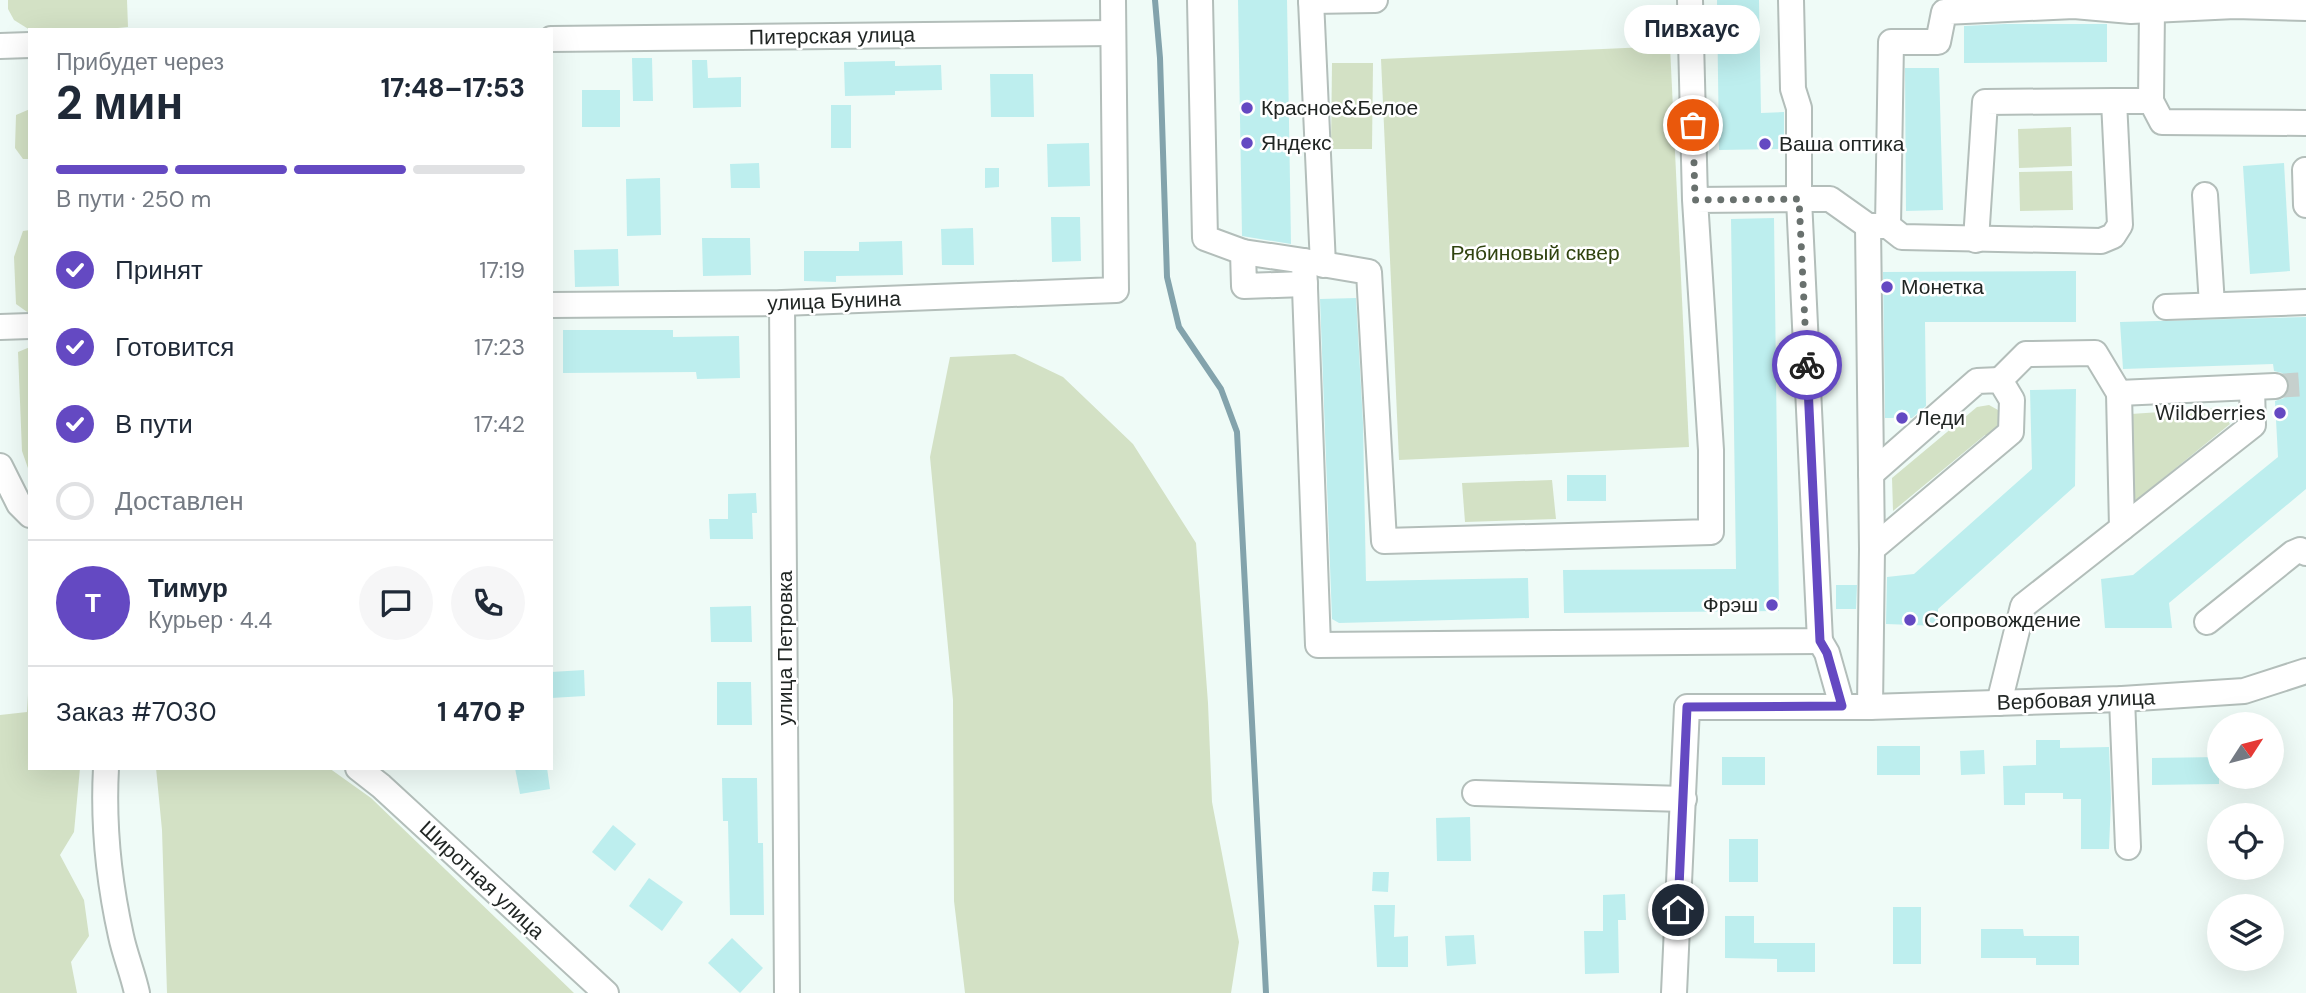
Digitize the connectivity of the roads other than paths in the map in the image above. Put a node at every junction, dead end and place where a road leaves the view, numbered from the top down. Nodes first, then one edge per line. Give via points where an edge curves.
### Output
1 (1113, 0) edge
2 (1200, 0) edge
3 (1311, 0) edge
4 (1375, 0) edge
5 (1690, 0) edge
6 (1791, 0) edge
7 (2306, 8) edge
8 (2152, 9) junction
9 (1113, 33) junction
10 (553, 39) edge
11 (28, 45) edge
12 (0, 46) edge
13 (2115, 101) junction
14 (2151, 101) junction
15 (2306, 123) edge
16 (2305, 170) edge
17 (2205, 195) dead end
18 (1799, 199) junction
19 (1695, 200) junction
20 (2306, 205) edge
21 (1878, 226) junction
22 (1976, 240) junction
23 (1243, 252) junction
24 (1311, 270) junction
25 (2306, 302) edge
26 (782, 303) junction
27 (553, 304) edge
28 (2211, 305) junction
29 (2166, 307) dead end
30 (28, 326) edge
31 (0, 327) edge
32 (2000, 380) junction
33 (2119, 393) junction
34 (0, 466) edge
35 (1871, 474) junction
36 (28, 513) edge
37 (2122, 528) junction
38 (1872, 548) junction
39 (2306, 553) edge
40 (2207, 622) dead end
41 (1820, 641) junction
42 (2306, 671) edge
43 (2122, 699) junction
44 (1999, 703) junction
45 (1842, 706) junction
46 (1870, 707) junction
47 (106, 770) edge
48 (361, 770) edge
49 (1475, 793) dead end
50 (1684, 799) junction
51 (2128, 847) dead end
52 (137, 993) edge
53 (606, 993) edge
54 (787, 993) edge
55 (1674, 993) edge

1 - 9 street
2 - 23 street via 1205,238
3 - 4 street
3 - 24 street
5 - 19 street
6 - 18 street via 1793,89 1799,108
7 - 8 street
8 - 14 street
8 - 21 street via 2074,6 1944,12 1938,43 1891,42
9 - 10 street, Питерская улица
9 - 26 street, улица Бунина via 1116,290
11 - 12 street
13 - 14 street
13 - 22 street via 1985,102
13 - 22 street via 2120,225 2113,236 2101,241
14 - 15 street via 2162,122
16 - 20 street
17 - 28 street
18 - 19 street
18 - 21 street via 1830,199
18 - 41 street
19 - 24 street via 1711,450 1711,532 1384,541 1369,272
21 - 22 street via 1902,237
21 - 35 street
23 - 24 street
23 - 24 street via 1244,286
24 - 41 street via 1318,645
25 - 28 street
26 - 27 street, улица Бунина
26 - 54 street, улица Петровка
28 - 29 street
30 - 31 street
32 - 33 street via 2026,354 2095,353
32 - 35 street via 1977,381
32 - 38 street via 2012,400 2011,432
33 - 37 street
33 - 37 street via 2263,387 2253,425
34 - 36 street
35 - 38 street
37 - 44 street via 2024,606
38 - 46 street
39 - 40 street via 2293,552
41 - 45 street
42 - 43 street, Вербовая улица via 2244,691
43 - 44 street, Вербовая улица
43 - 51 street
44 - 46 street, Вербовая улица
45 - 46 street, Вербовая улица
45 - 50 street, Вербовая улица via 1687,707
47 - 52 street via 112,890
48 - 53 street, Широтная улица
49 - 50 street
50 - 55 street

